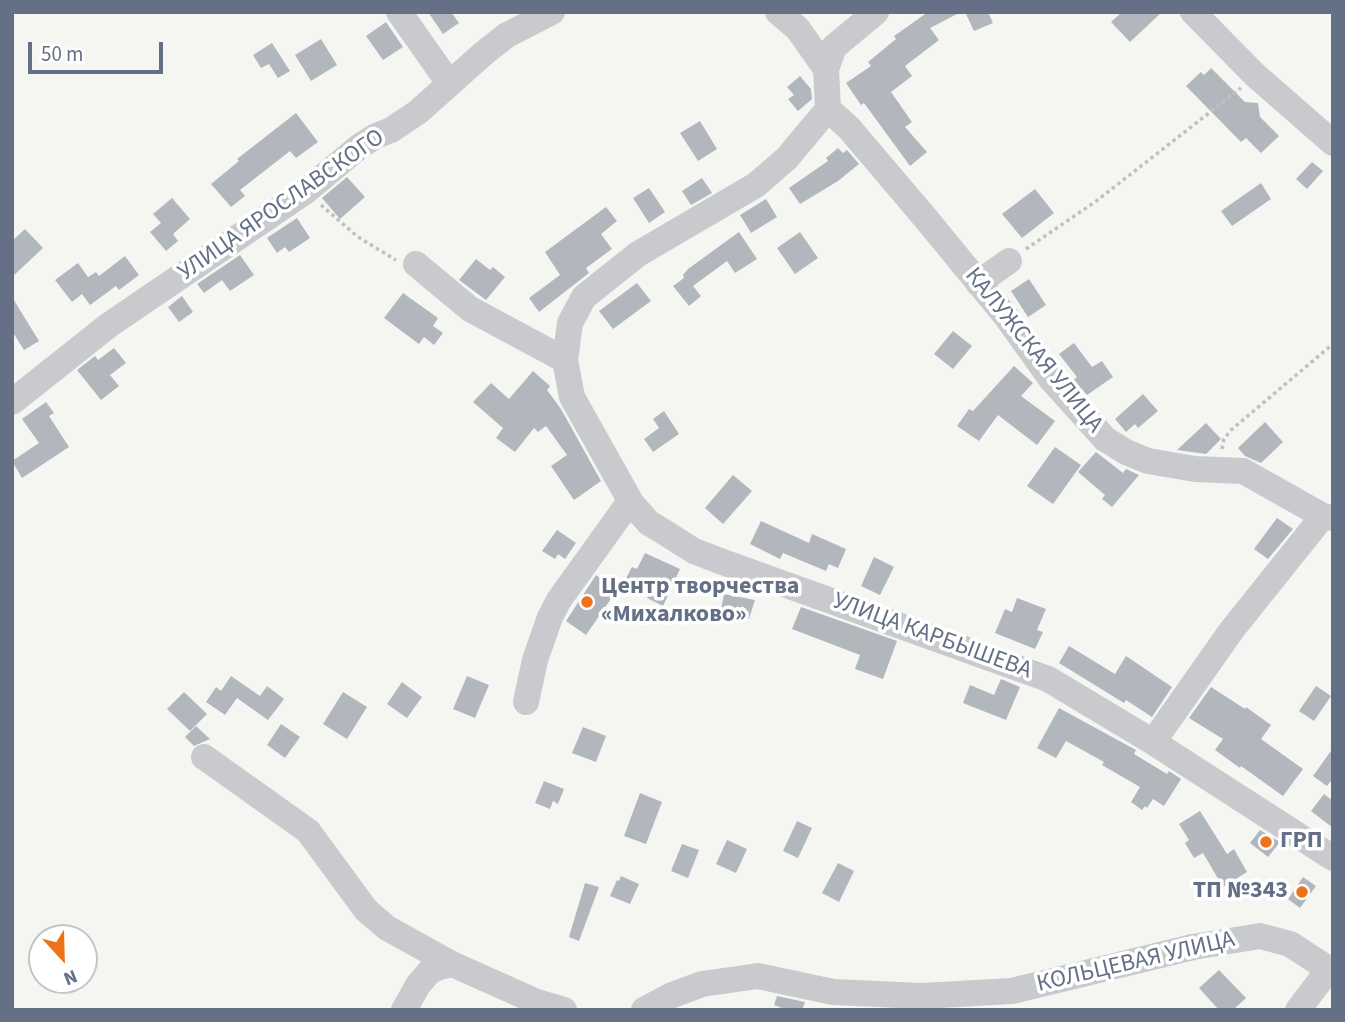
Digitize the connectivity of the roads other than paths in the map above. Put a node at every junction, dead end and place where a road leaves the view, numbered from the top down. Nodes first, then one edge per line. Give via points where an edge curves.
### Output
1 (399, 12) edge
2 (552, 12) edge
3 (778, 12) edge
4 (876, 12) edge
5 (1193, 12) edge
6 (826, 69) junction
7 (449, 83) junction
8 (828, 109) junction
9 (1333, 143) edge
10 (1009, 261) road end
11 (407, 263) road end
12 (978, 284) junction
13 (565, 360) junction
14 (12, 402) edge
15 (630, 501) junction
16 (1328, 517) edge
17 (526, 702) dead end
18 (1153, 742) junction
19 (204, 757) dead end
20 (1333, 858) edge
21 (452, 964) junction
22 (1331, 971) edge
23 (404, 1010) edge
24 (564, 1010) edge
25 (644, 1010) edge
26 (1298, 1010) edge

1 - 7 street
2 - 7 street, УЛИЦА ЯРОСЛАВСКОГО via 507,35
3 - 6 street via 798,29
4 - 6 street via 839,42
5 - 9 street via 1256,76
6 - 8 street
7 - 14 street, УЛИЦА ЯРОСЛАВСКОГО via 418,112 360,146 306,191 109,325
8 - 12 street, КАЛУЖСКАЯ УЛИЦА via 874,157
8 - 13 street, УЛИЦА КАРБЫШЕВА via 797,148 756,185 638,254 589,292 570,323
10 - 12 street
11 - 13 street via 470,309
12 - 16 street, КАЛУЖСКАЯ УЛИЦА via 1051,379 1105,439 1148,461 1242,471
13 - 15 street, УЛИЦА КАРБЫШЕВА via 572,397
15 - 17 street via 559,600 535,660
15 - 18 street, УЛИЦА КАРБЫШЕВА via 649,523 694,551 1048,679
16 - 18 street via 1231,631
18 - 20 street, УЛИЦА КАРБЫШЕВА
19 - 21 street via 308,831 379,922
21 - 23 street via 430,971
21 - 24 street
22 - 25 street, КОЛЬЦЕВАЯ УЛИЦА via 1290,944 1260,936 1194,947 1012,992 920,996 833,992 758,976 702,984
22 - 26 street

